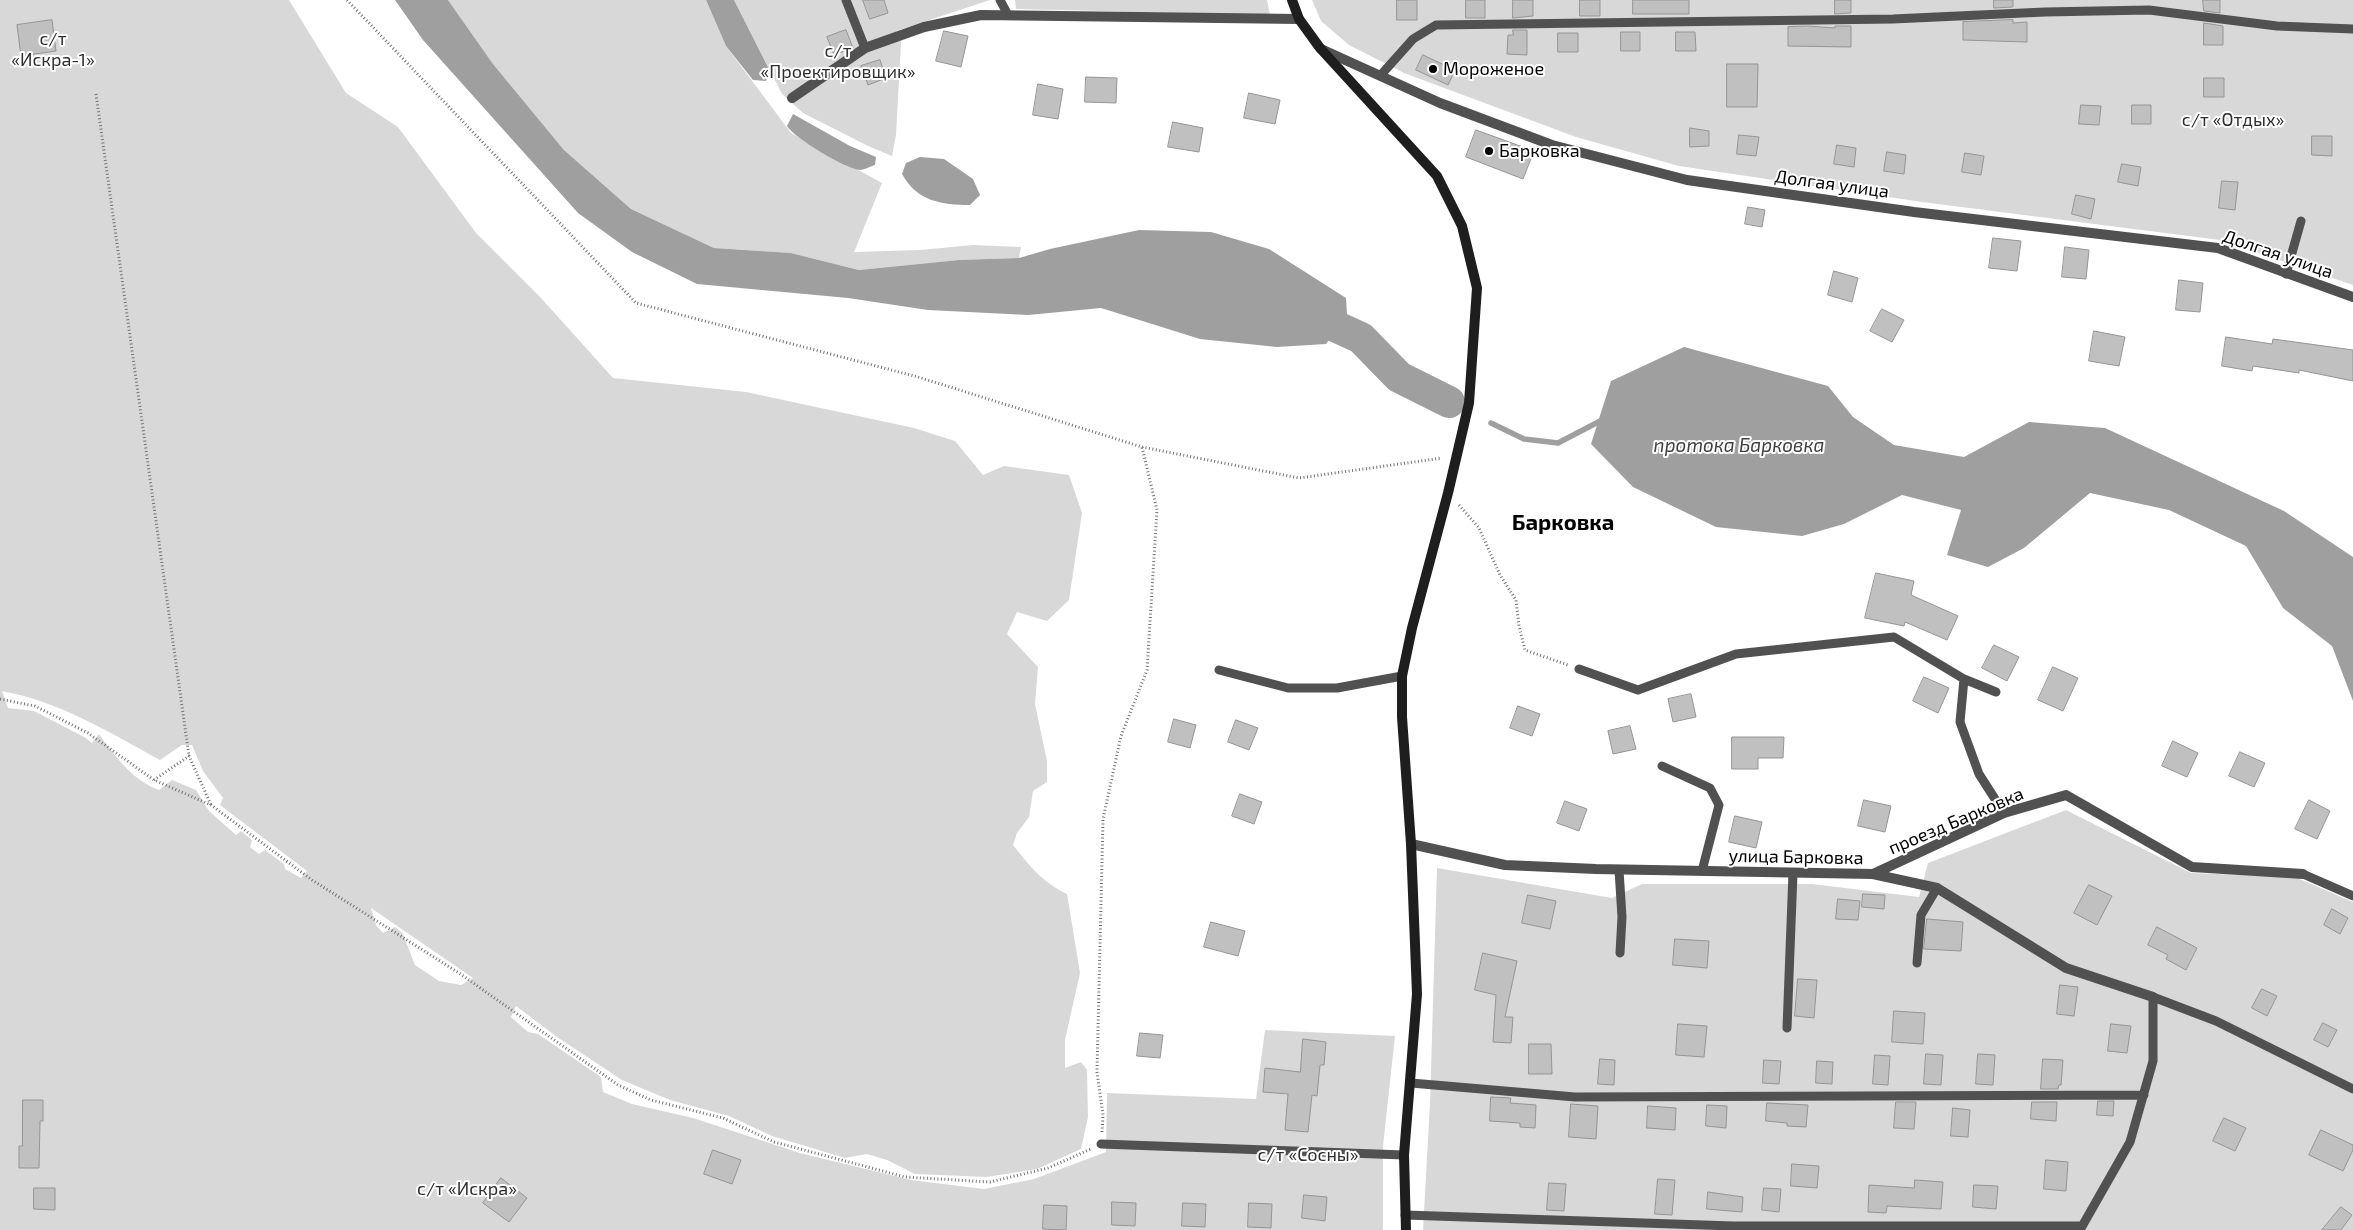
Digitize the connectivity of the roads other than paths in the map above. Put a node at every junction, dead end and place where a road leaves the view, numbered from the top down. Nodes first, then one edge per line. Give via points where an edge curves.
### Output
1 (846, 0) edge
2 (1000, 0) edge
3 (1292, 0) edge
4 (1008, 15) junction
5 (1299, 19) junction
6 (2353, 30) edge
7 (865, 48) junction
8 (1320, 48) junction
9 (1380, 76) junction
10 (792, 98) dead end
11 (2301, 220) dead end
12 (2286, 274) junction
13 (2353, 297) edge
14 (1579, 669) road end
15 (1219, 670) dead end
16 (1402, 676) junction
17 (1964, 679) junction
18 (1996, 692) dead end
19 (1662, 766) dead end
20 (2004, 813) junction
21 (1411, 844) junction
22 (1618, 870) junction
23 (1702, 871) junction
24 (1794, 873) junction
25 (1873, 874) junction
26 (2302, 874) joint
27 (1938, 888) junction
28 (2353, 896) edge
29 (1620, 953) dead end
30 (1917, 963) dead end
31 (2153, 997) junction
32 (1787, 1028) dead end
33 (1411, 1083) junction
34 (2353, 1089) edge
35 (2144, 1095) junction
36 (1101, 1144) road end
37 (1404, 1155) junction
38 (1405, 1215) junction
39 (2080, 1228) edge
40 (1406, 1230) edge

1 - 7 lane
2 - 4 lane
3 - 5 main road
4 - 5 street
4 - 7 street via 980,15 924,28
5 - 8 main road
6 - 9 lane via 2277,26 2149,10 1893,19 1436,25 1413,39
7 - 10 street
8 - 9 street, Долгая улица
8 - 16 main road via 1437,176 1462,226 1477,288 1468,403
9 - 12 street, Долгая улица via 1552,146 1687,180 1914,212 2218,248
11 - 12 lane
12 - 13 street, Долгая улица
14 - 17 lane via 1638,690 1736,654 1894,637
15 - 16 lane via 1288,688 1337,688
16 - 21 main road
17 - 18 lane
17 - 20 lane via 1960,722 1979,774
19 - 23 lane via 1710,788 1719,805
20 - 25 street, проезд Барковка
20 - 26 street, проезд Барковка via 2066,795 2192,867
21 - 22 street, улица Барковка via 1505,865
21 - 33 main road via 1417,994
22 - 23 street, улица Барковка
22 - 29 lane via 1622,918
23 - 24 street, улица Барковка
24 - 25 street, улица Барковка
24 - 32 lane
25 - 27 street, улица Барковка
26 - 28 lane
27 - 30 lane via 1921,915
27 - 31 street, улица Барковка via 2066,968
31 - 34 lane via 2216,1021
31 - 35 lane via 2153,1061
33 - 35 lane via 1575,1097
33 - 37 main road
35 - 39 lane via 2130,1142
36 - 37 lane
37 - 38 main road
38 - 39 lane via 1733,1226
38 - 40 main road

